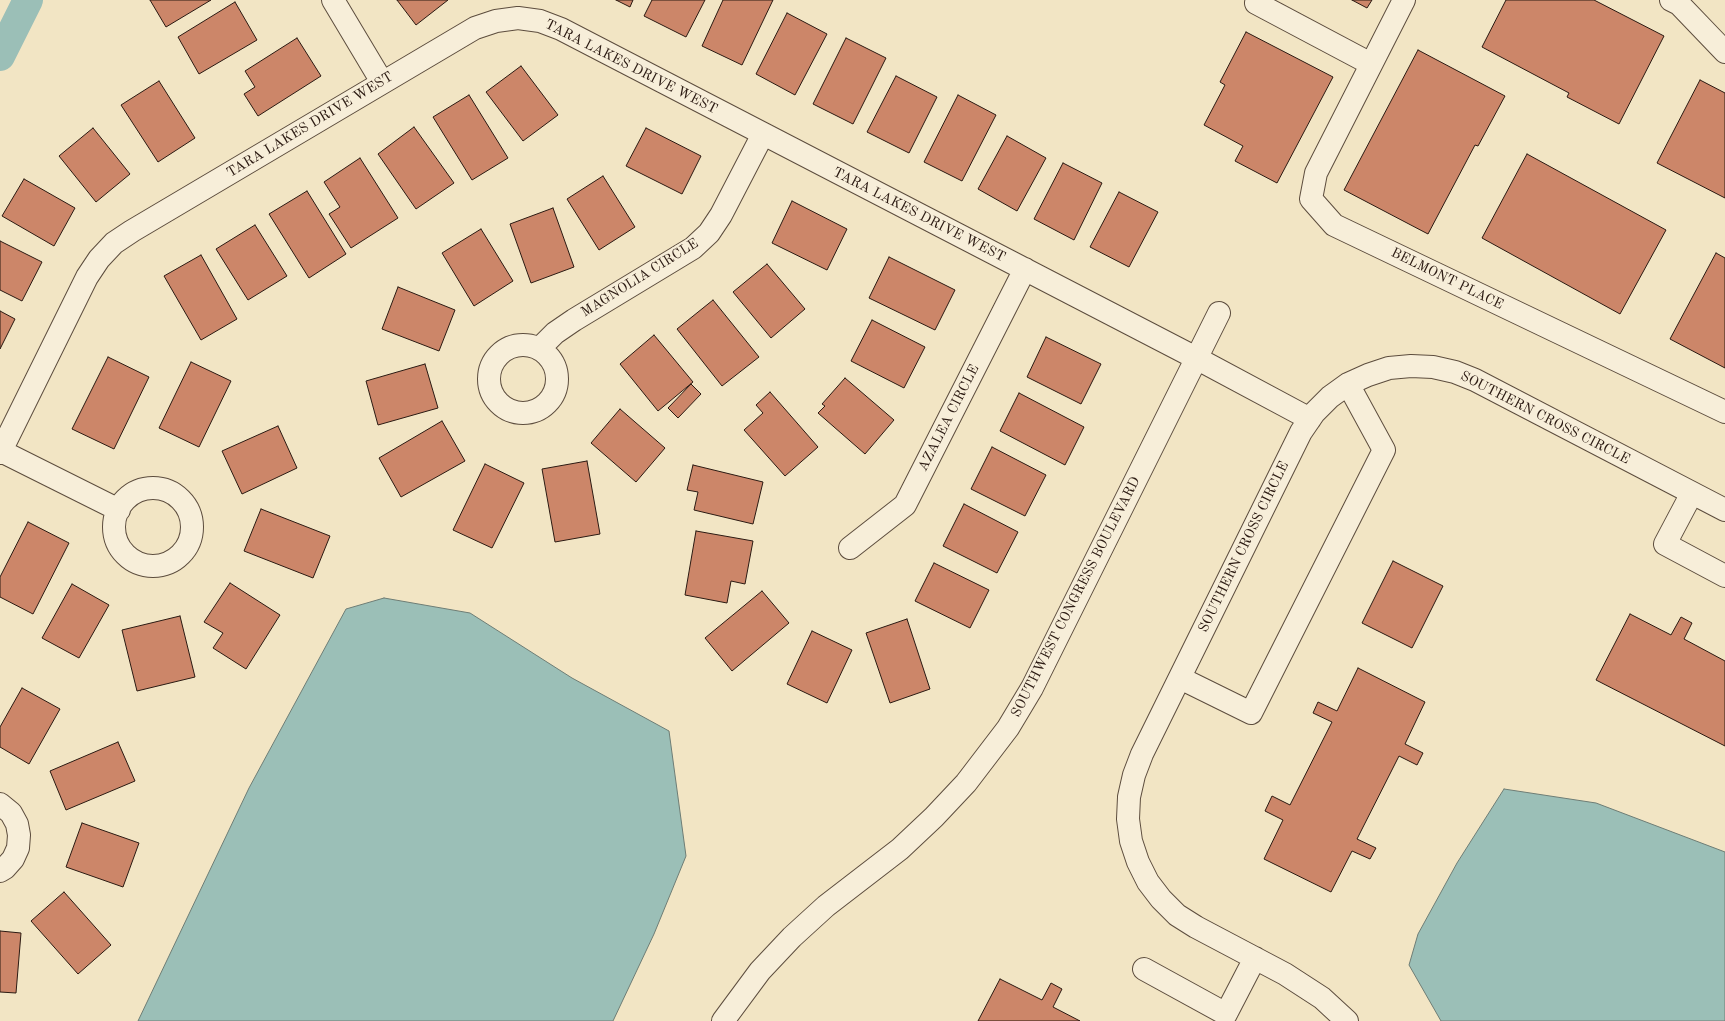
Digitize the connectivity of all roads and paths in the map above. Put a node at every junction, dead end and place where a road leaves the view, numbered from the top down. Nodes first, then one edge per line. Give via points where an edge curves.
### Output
1 (333, 0) edge
2 (1404, 0) edge
3 (1671, 0) edge
4 (1256, 3) dead end
5 (1725, 52) edge
6 (1371, 64) junction
7 (382, 82) junction
8 (763, 134) junction
9 (1025, 269) junction
10 (1219, 312) dead end
11 (539, 349) dead end
12 (1196, 358) junction
13 (1348, 384) junction
14 (1725, 412) edge
15 (1310, 419) junction
16 (0, 452) edge
17 (1692, 493) junction
18 (119, 510) dead end
19 (1725, 510) edge
20 (850, 548) dead end
21 (1725, 576) edge
22 (1180, 678) junction
23 (0, 804) edge
24 (0, 871) edge
25 (1255, 958) junction
26 (1144, 969) dead end
27 (1232, 1017) edge
28 (723, 1021) edge
29 (1347, 1021) edge

1 - 7 street
2 - 6 street, BELMONT PLACE
3 - 5 street via 1679,4
4 - 6 street
6 - 14 street, BELMONT PLACE via 1316,173 1311,199 1334,225
7 - 8 street, TARA LAKES DRIVE WEST via 475,28 496,21 518,18 561,29
7 - 16 street, TARA LAKES DRIVE WEST via 114,243 87,277
8 - 9 street, TARA LAKES DRIVE WEST
8 - 11 street, MAGNOLIA CIRCLE via 709,233 693,248 574,320 555,333
9 - 12 street, TARA LAKES DRIVE WEST
9 - 20 street, AZALEA CIRCLE via 905,505
10 - 12 street, SOUTHWEST CONGRESS BOULEVARD
12 - 15 street, TARA LAKES DRIVE WEST
12 - 28 street, SOUTHWEST CONGRESS BOULEVARD via 1032,688 1008,728 966,783 934,817 900,849 826,906 792,937 760,971
13 - 15 street, SOUTHERN CROSS CIRCLE via 1330,397
13 - 17 street, SOUTHERN CROSS CIRCLE via 1389,368 1426,366 1455,372
13 - 22 street via 1384,450 1251,713
15 - 22 street, SOUTHERN CROSS CIRCLE
16 - 18 street
17 - 19 street, SOUTHERN CROSS CIRCLE
17 - 21 street via 1665,544
22 - 25 street, SOUTHERN CROSS CIRCLE via 1134,775 1129,797 1131,841 1148,882 1161,900 1196,927
23 - 24 street via 11,813 19,835 18,848 13,859
25 - 27 street
25 - 29 street, SOUTHERN CROSS CIRCLE via 1322,998
26 - 27 street

